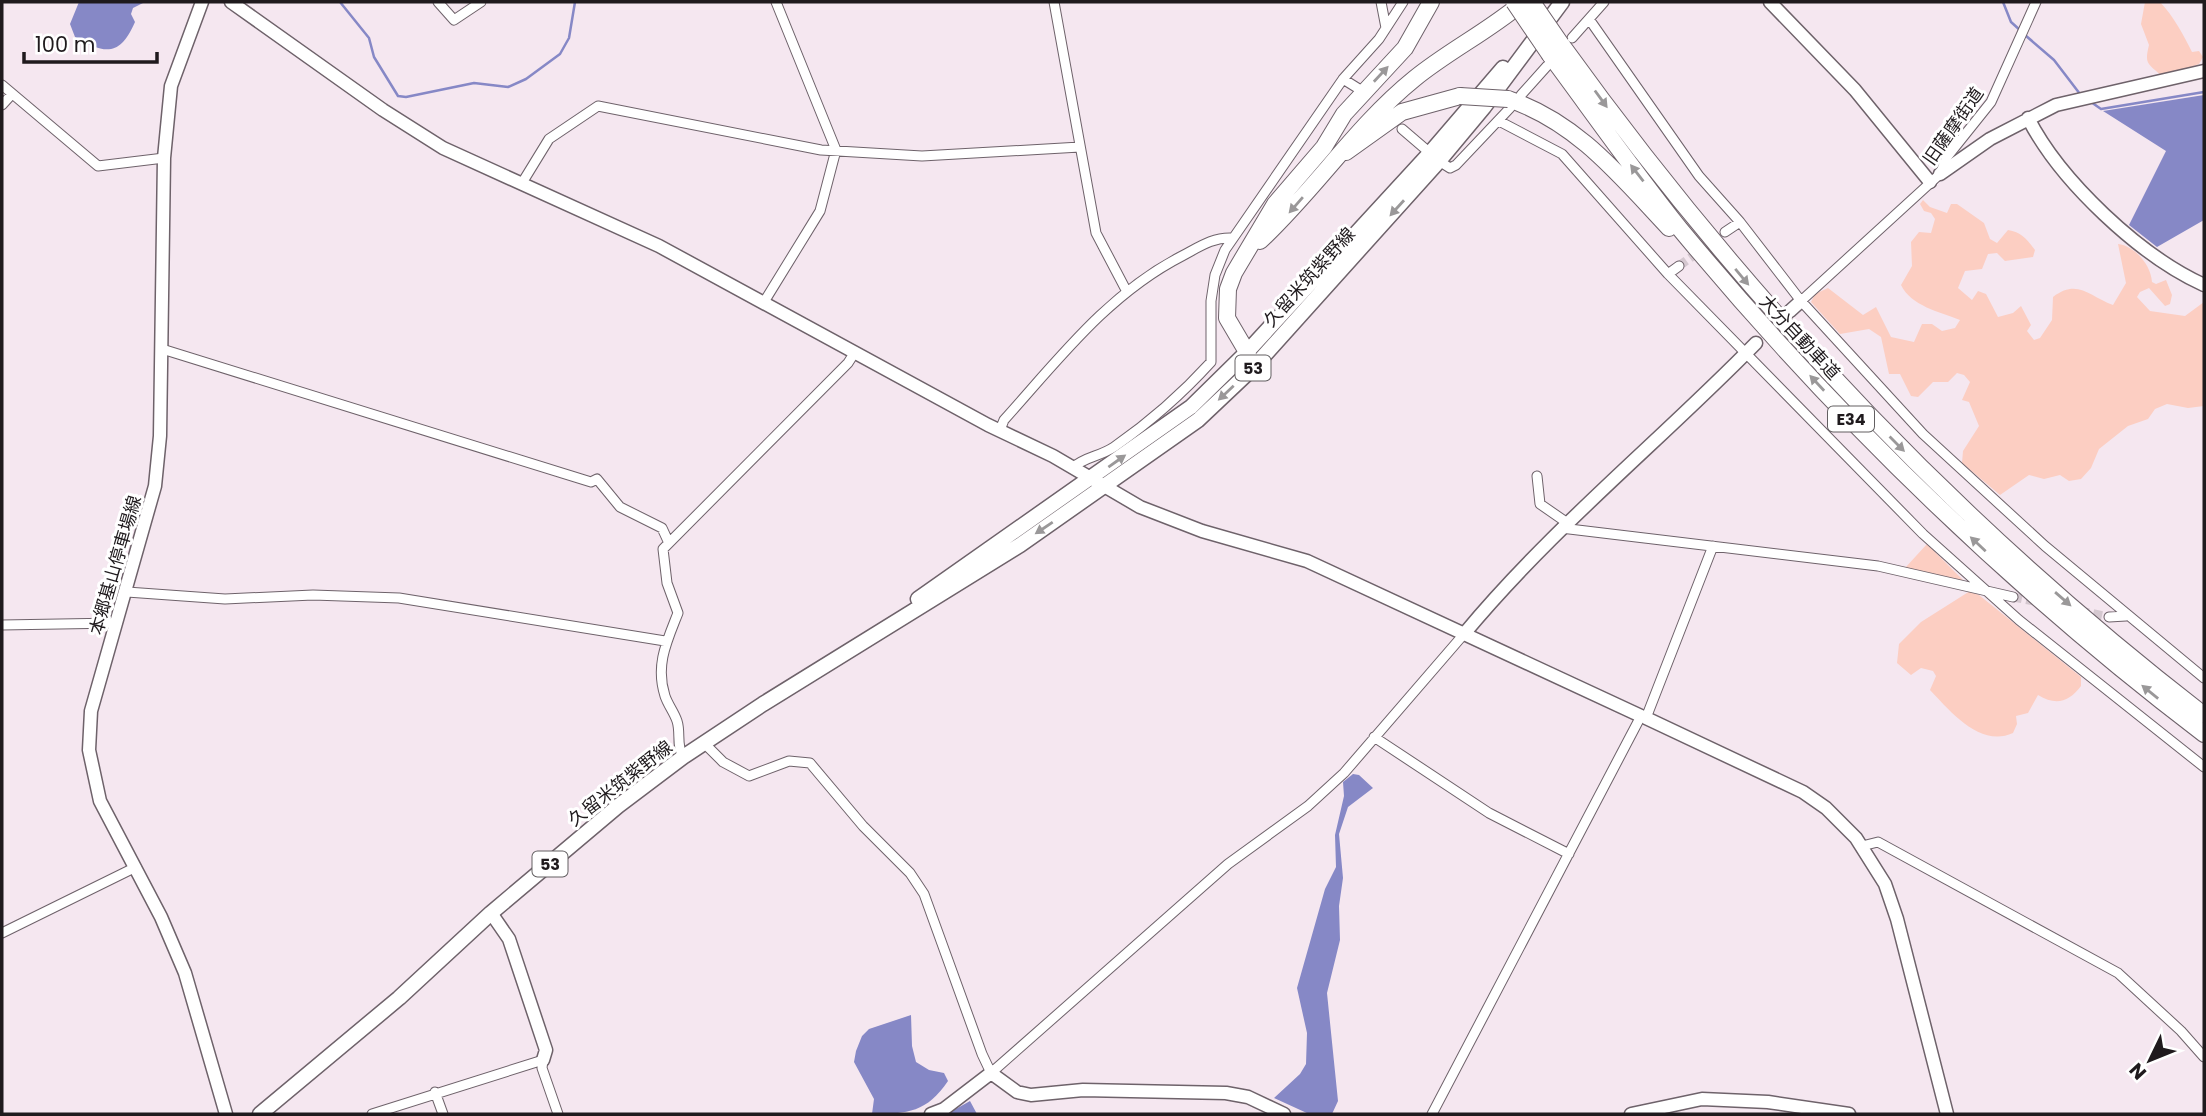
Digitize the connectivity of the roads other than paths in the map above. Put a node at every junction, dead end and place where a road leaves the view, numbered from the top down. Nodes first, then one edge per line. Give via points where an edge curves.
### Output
1 (202, 2) edge
2 (231, 2) edge
3 (438, 2) edge
4 (481, 2) edge
5 (776, 2) edge
6 (1054, 2) edge
7 (1381, 2) edge
8 (1403, 2) edge
9 (1431, 2) edge
10 (1512, 2) edge
11 (1523, 2) edge
12 (1532, 2) edge
13 (1562, 2) edge
14 (1604, 2) edge
15 (1770, 2) edge
16 (2036, 2) edge
17 (1589, 19) junction
18 (1386, 28) junction
19 (1558, 51) junction
20 (2204, 71) edge
21 (1343, 79) junction
22 (2, 85) edge
23 (1359, 89) dead end
24 (12, 94) junction
25 (1513, 101) junction
26 (2, 105) edge
27 (2028, 118) junction
28 (1499, 121) junction
29 (1402, 129) dead end
30 (1324, 146) junction
31 (1080, 147) junction
32 (836, 150) junction
33 (1338, 157) junction
34 (1435, 157) junction
35 (164, 158) junction
36 (1935, 178) junction
37 (522, 183) junction
38 (1740, 222) junction
39 (1725, 232) dead end
40 (1232, 238) junction
41 (1250, 249) junction
42 (1679, 266) tunnel mouth
43 (1668, 274) junction
44 (2204, 285) edge
45 (1126, 290) junction
46 (1801, 301) junction
47 (764, 302) junction
48 (1790, 311) dead end
49 (1763, 325) junction
50 (1751, 347) junction
51 (162, 349) junction
52 (855, 352) junction
53 (1247, 352) junction
54 (1252, 369) junction
55 (1000, 430) junction
56 (1072, 468) junction
57 (1537, 475) dead end
58 (1098, 483) junction
59 (1563, 525) junction
60 (668, 541) junction
61 (1713, 546) junction
62 (127, 592) junction
63 (1988, 592) junction
64 (2013, 597) tunnel mouth
65 (2126, 616) junction
66 (2109, 617) tunnel mouth
67 (117, 623) junction
68 (2, 625) edge
69 (1464, 634) junction
70 (665, 641) junction
71 (2204, 678) edge
72 (2204, 715) edge
73 (1643, 717) junction
74 (2204, 734) edge
75 (1374, 737) junction
76 (704, 743) junction
77 (683, 757) junction
78 (2204, 768) edge
79 (1862, 846) junction
80 (1569, 854) junction
81 (136, 867) junction
82 (491, 913) junction
83 (2, 933) edge
84 (2204, 1057) edge
85 (543, 1060) junction
86 (991, 1073) junction
87 (435, 1092) junction
88 (226, 1114) edge
89 (260, 1114) edge
90 (372, 1114) edge
91 (443, 1114) edge
92 (558, 1114) edge
93 (931, 1114) edge
94 (1284, 1114) edge
95 (1432, 1114) edge
96 (1631, 1114) edge
97 (1849, 1114) edge
98 (1947, 1114) edge

1 - 35 street, 本郷基山停車場線 via 171,86
2 - 37 street via 434,142
3 - 4 street via 454,20
5 - 32 street
6 - 31 street
7 - 18 street
8 - 18 street
30 -> 9 highway via 1344,114 1405,48
10 - 19 highway, 大分自動車道 / E34, bridge
10 - 30 highway via 1416,67
11 - 33 highway via 1414,78 1355,134
12 - 19 highway, 大分自動車道 / E34, bridge
13 - 34 main road, 久留米筑紫野線 / 53 via 1484,107
14 - 17 street
15 - 36 street
16 - 36 street, 旧薩摩街道 via 1991,102
17 - 19 street
17 - 38 street via 1699,176
18 - 21 street
19 - 25 street
49 -> 19 highway, 大分自動車道 / E34 via 1679,227
19 -> 72 highway, 大分自動車道 / E34 via 1747,284 1850,397 2005,549
20 - 27 street via 2070,101
21 - 23 street
21 - 40 street
22 - 24 street
24 - 26 street
24 - 35 street via 98,166
25 - 28 street
25 - 33 highway, bridge via 1461,96 1402,113
25 - 49 highway via 1544,112 1584,140
27 - 36 street
27 - 44 street via 2068,180 2156,257
28 - 34 street via 1456,165 1450,168
28 - 43 street via 1562,154
29 - 34 street
30 - 41 highway via 1275,204
31 - 32 street via 922,156
31 - 45 street via 1096,233
32 - 37 street via 598,106 549,139
32 - 47 street via 820,211
33 -> 41 highway via 1287,216
34 - 53 main road, 久留米筑紫野線 / 53
34 -> 54 main road, 久留米筑紫野線 / 53
35 - 51 street, 本郷基山停車場線
36 - 46 street, 旧薩摩街道
37 - 47 street via 659,246
38 - 39 street
38 - 46 street
40 - 45 street via 1212,240
40 - 56 street via 1215,275 1211,362 1154,419 1101,455 1088,456
41 - 53 highway via 1228,289 1225,309
42 - 43 street
43 - 50 street
45 - 55 street via 1004,420
46 - 48 street
46 - 65 street via 1923,434
47 - 52 street
74 -> 49 highway, 大分自動車道 / E34 via 1995,560 1916,486
50 - 59 street
50 - 63 street via 1923,534
51 - 60 street via 591,482 597,479 620,507 662,528
51 - 62 street, 本郷基山停車場線 via 155,486
52 - 55 street
52 - 60 street
53 - 54 highway
58 -> 53 main road, 久留米筑紫野線 / 53 via 1191,407
54 -> 58 main road, 久留米筑紫野線 / 53 via 1198,420
55 - 56 street
56 - 58 street
57 - 59 street via 1541,504
58 - 69 street via 1176,522 1307,561
58 - 76 main road, 久留米筑紫野線 / 53 via 863,644
59 - 61 street
59 - 69 street
60 - 70 street via 662,554 678,613
61 - 63 street via 1878,566
61 - 73 street
62 - 67 street, 本郷基山停車場線
62 - 70 street via 225,599 399,598
63 - 64 street
63 - 78 street
65 - 66 street
65 - 71 street
67 - 68 street
67 - 81 street, 本郷基山停車場線 via 91,711 89,750 100,801
69 - 73 street
69 - 75 street
70 - 77 street via 662,680 678,724
73 - 79 street via 1803,792 1832,813
73 - 80 street
75 - 80 street via 1489,813
75 - 86 street via 1308,806 1228,864
76 - 77 main road, 久留米筑紫野線 / 53
76 - 86 street via 723,762 749,776 789,761 810,763 863,827 911,873 924,894
77 - 82 main road, 久留米筑紫野線 / 53
79 - 84 street via 1878,842 2107,966 2137,988
79 - 98 street via 1885,884 1897,919
80 - 95 street
81 - 83 street
81 - 88 street, 本郷基山停車場線 via 185,973
82 - 85 street via 509,939 546,1050
82 - 89 main road, 久留米筑紫野線 / 53 via 399,998
85 - 87 street
85 - 92 street
86 - 93 street via 944,1110
86 - 94 street via 1017,1092 1031,1095 1083,1090 1226,1093 1248,1097
87 - 90 street
87 - 91 street
96 - 97 street via 1702,1099 1768,1102

